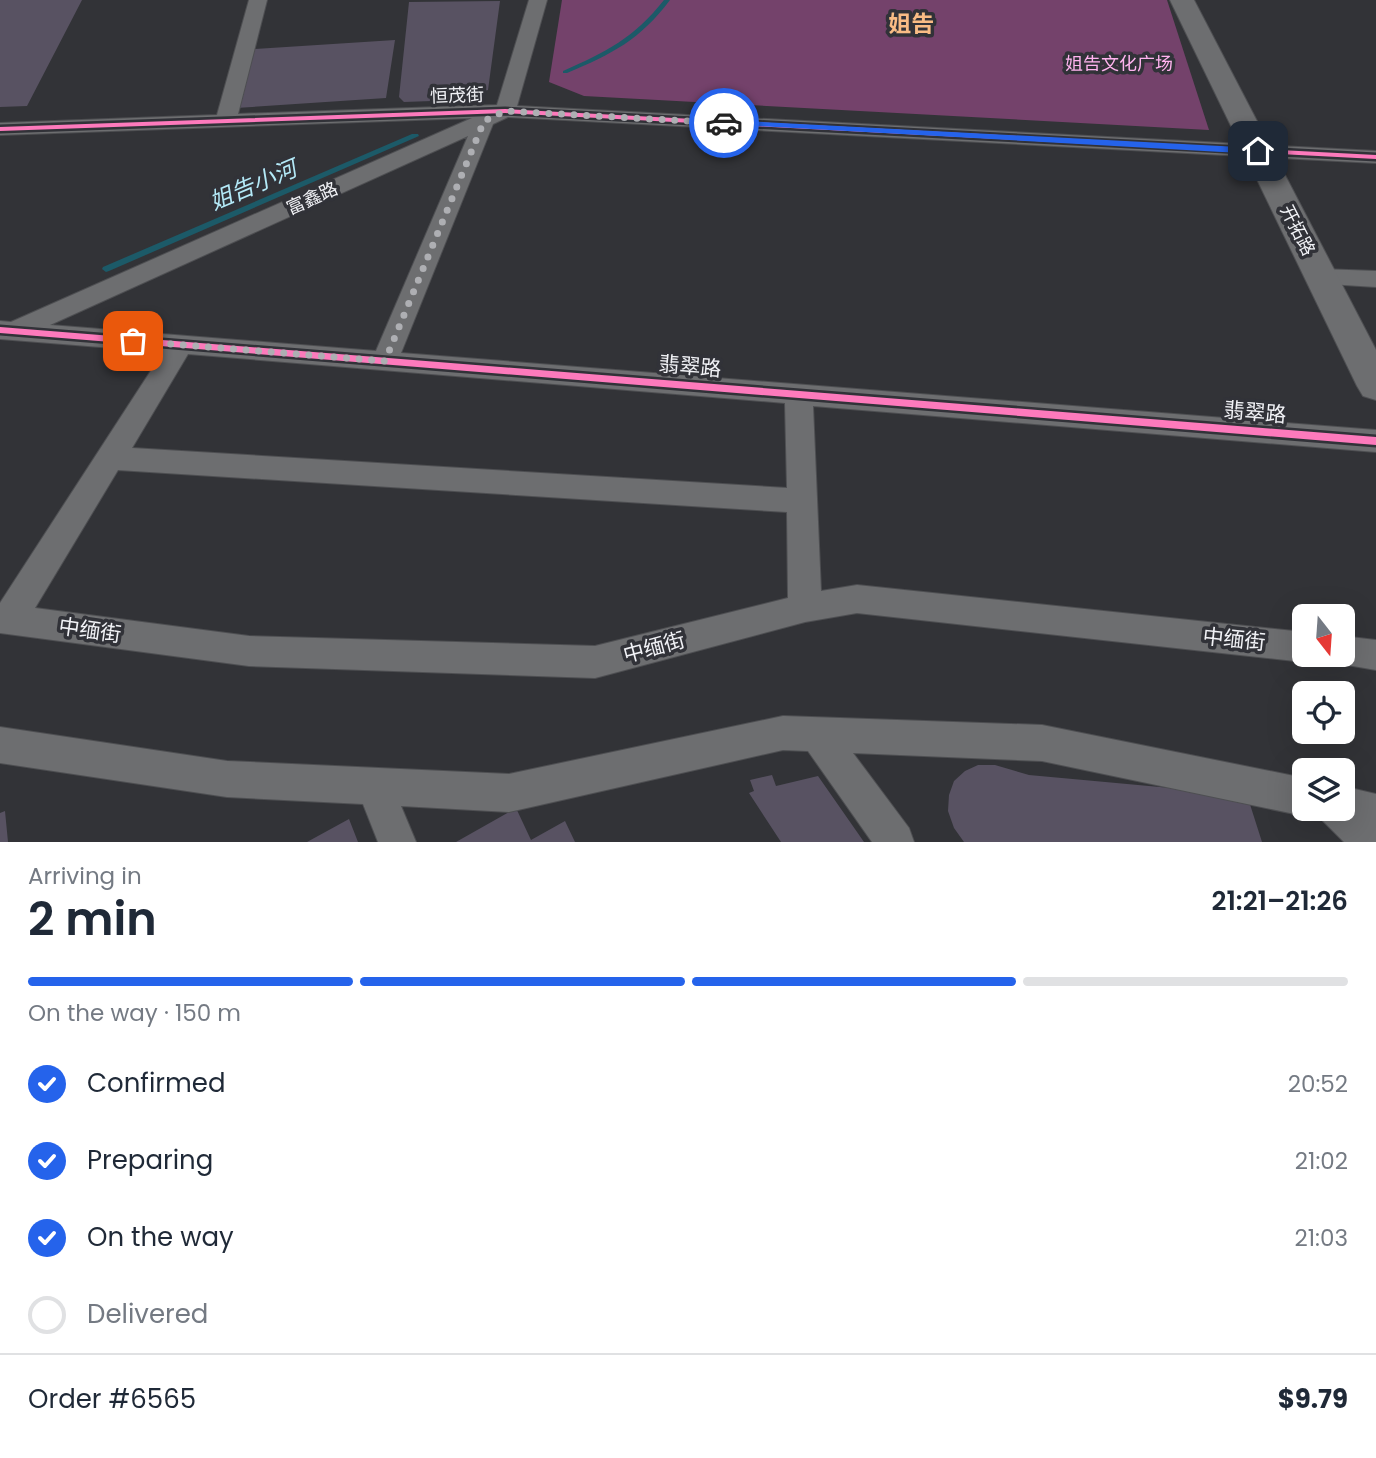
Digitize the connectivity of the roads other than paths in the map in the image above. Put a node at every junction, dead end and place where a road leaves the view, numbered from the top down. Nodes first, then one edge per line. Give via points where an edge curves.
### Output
1 (258, 0) edge
2 (538, 0) edge
3 (1182, 0) edge
4 (495, 116) junction
5 (226, 121) junction
6 (0, 129) edge
7 (1258, 151) junction
8 (1376, 158) edge
9 (1321, 277) junction
10 (1376, 279) edge
11 (4, 337) edge
12 (181, 345) junction
13 (385, 361) junction
14 (1376, 386) edge
15 (799, 395) junction
16 (1376, 442) edge
17 (111, 458) junction
18 (802, 501) junction
19 (805, 608) junction
20 (5, 619) edge
21 (1292, 646) edge
22 (1355, 652) edge
23 (1376, 654) edge
24 (818, 735) junction
25 (0, 745) edge
26 (376, 788) junction
27 (1292, 795) edge
28 (1355, 809) edge
29 (1376, 813) edge
30 (1349, 821) edge
31 (397, 842) edge
32 (895, 842) edge
33 (1371, 842) edge

1 - 5 street
2 - 4 street
3 - 7 street, 开拓路
4 - 5 street, 恒茂街
4 - 7 street, 恒茂街
4 - 11 street, 富鑫路
4 - 13 street
5 - 6 street, 恒茂街
7 - 8 street, 恒茂街
7 - 9 street, 开拓路
9 - 10 street
9 - 14 street, 开拓路
11 - 12 street, 翡翠路
12 - 13 street, 翡翠路
12 - 17 street
13 - 15 street, 翡翠路
15 - 16 street, 翡翠路
15 - 18 street
17 - 18 street
17 - 20 street
18 - 19 street
19 - 20 street, 中缅街 via 594,663 249,651
19 - 21 street, 中缅街 via 856,598
22 - 23 street
24 - 26 street via 783,733 509,793
24 - 27 street via 1042,743
24 - 32 street
25 - 26 street via 227,779
26 - 31 street
28 - 29 street
30 - 33 street

